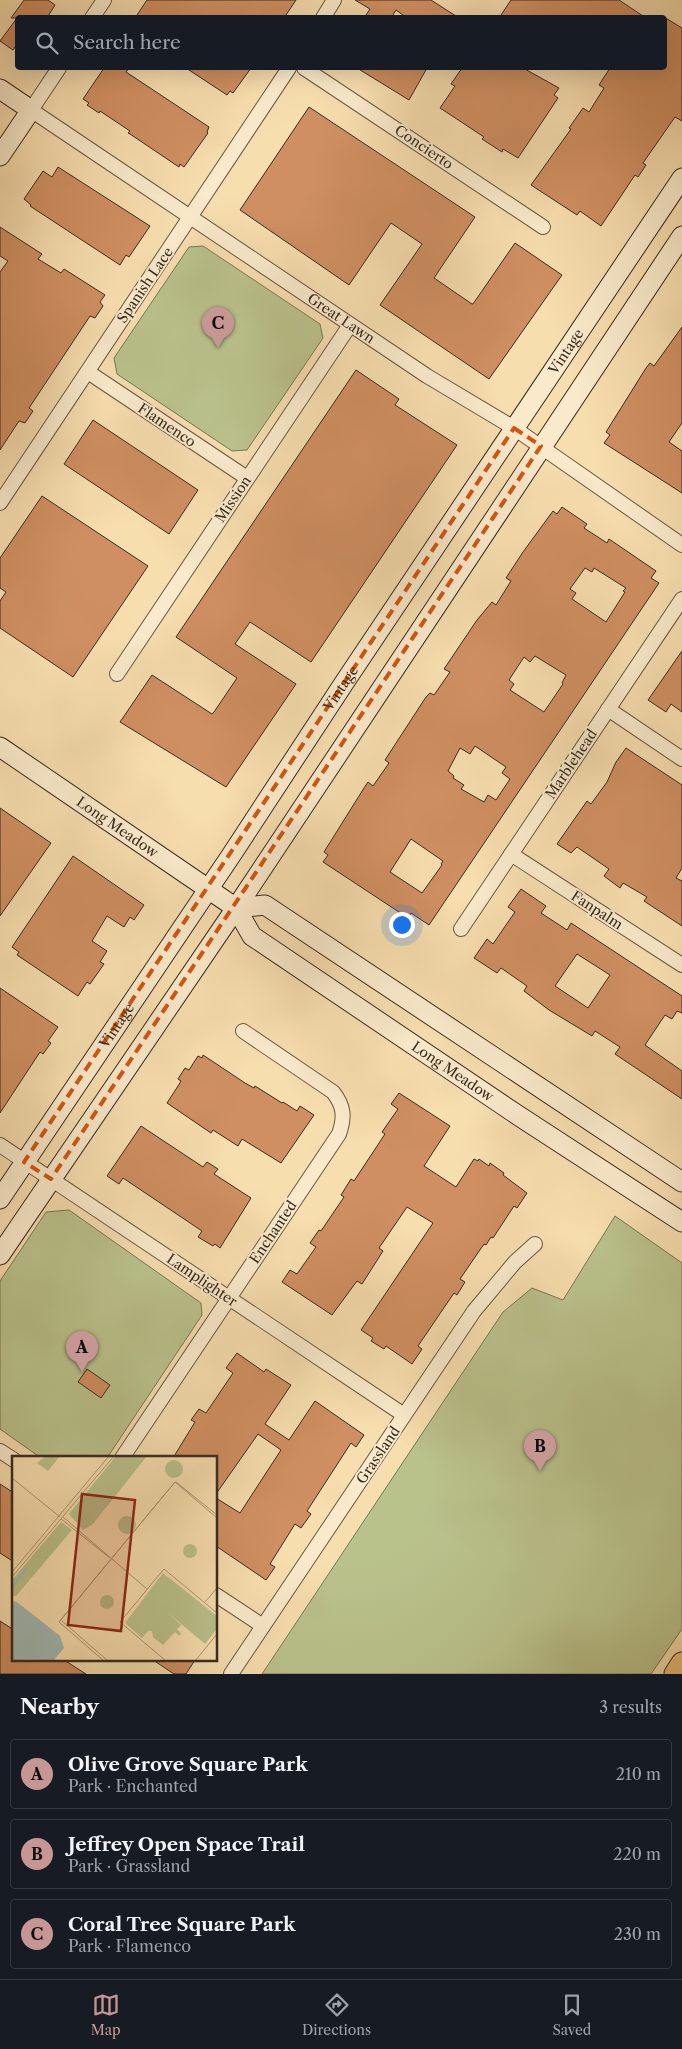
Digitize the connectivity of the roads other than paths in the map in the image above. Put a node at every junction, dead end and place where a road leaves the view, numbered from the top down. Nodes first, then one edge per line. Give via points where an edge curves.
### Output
1 (104, 0) edge
2 (334, 0) edge
3 (94, 15) edge
4 (324, 15) edge
5 (58, 70) edge
6 (288, 70) edge
7 (307, 70) edge
8 (0, 89) edge
9 (31, 110) junction
10 (0, 156) edge
11 (682, 178) edge
12 (190, 217) junction
13 (543, 227) dead end
14 (682, 236) edge
15 (350, 325) junction
16 (88, 372) junction
17 (514, 428) junction
18 (541, 446) junction
19 (247, 478) junction
20 (0, 503) edge
21 (682, 545) edge
22 (682, 599) edge
23 (117, 674) dead end
24 (608, 709) junction
25 (0, 747) edge
26 (682, 759) edge
27 (511, 854) junction
28 (208, 889) junction
29 (236, 908) junction
30 (461, 929) dead end
31 (682, 965) edge
32 (243, 1031) dead end
33 (0, 1145) edge
34 (24, 1162) junction
35 (51, 1179) junction
36 (682, 1182) edge
37 (0, 1199) edge
38 (682, 1222) edge
39 (535, 1244) dead end
40 (0, 1255) edge
41 (229, 1298) junction
42 (404, 1415) junction
43 (0, 1451) edge
44 (123, 1456) edge
45 (12, 1459) edge
46 (218, 1596) edge
47 (263, 1626) junction
48 (682, 1663) edge
49 (231, 1674) edge
50 (675, 1674) edge

1 - 3 street
2 - 4 street
5 - 9 street
6 - 12 street, Spanish Lace
7 - 13 street, Concierto
8 - 9 street, Great Lawn
9 - 10 street
9 - 12 street, Great Lawn
11 - 17 street, Vintage
12 - 15 street, Great Lawn
12 - 16 street, Spanish Lace
14 - 18 street
15 - 17 street, Great Lawn
15 - 19 street, Mission
16 - 19 street, Flamenco
16 - 20 street, Spanish Lace
17 - 18 street, Great Lawn
17 - 28 street, Vintage
18 - 21 street, Great Lawn
18 - 29 street
19 - 23 street, Mission
22 - 24 street, Marblehead
24 - 26 street
24 - 27 street, Marblehead
25 - 28 street, Long Meadow
27 - 30 street, Marblehead
27 - 31 street, Fanpalm
28 - 29 street, Long Meadow
28 - 34 street, Vintage
29 - 35 street
29 - 36 street via 265,905
29 - 38 street, Long Meadow via 252,936
32 - 41 street, Enchanted via 333,1092 344,1113 339,1134
33 - 34 street, Lamplighter
34 - 35 street, Lamplighter
34 - 37 street, Vintage
35 - 40 street
35 - 41 street, Lamplighter
39 - 42 street, Grassland via 489,1291
41 - 42 street, Lamplighter
41 - 44 street, Enchanted
42 - 47 street, Grassland
43 - 45 street
46 - 47 street
47 - 49 street, Grassland
48 - 50 main road

